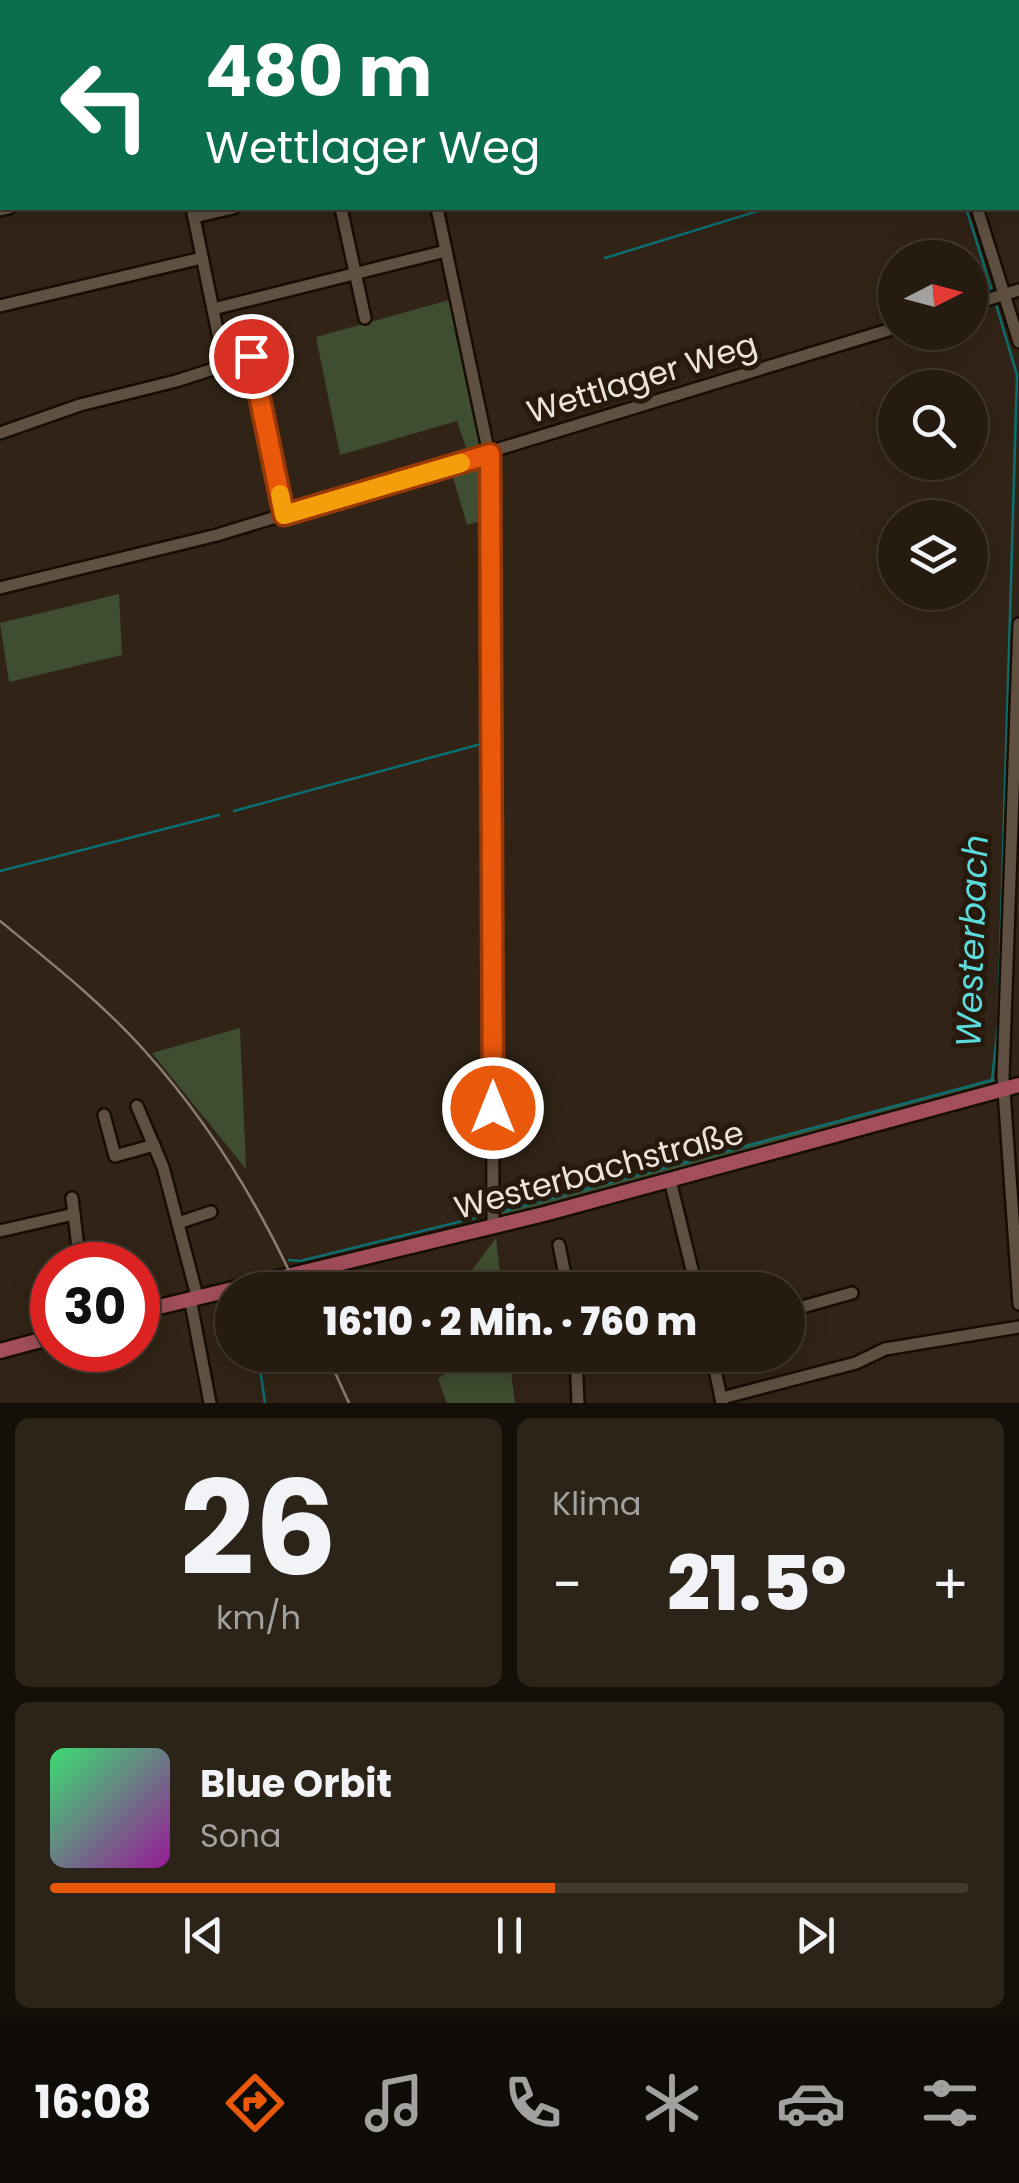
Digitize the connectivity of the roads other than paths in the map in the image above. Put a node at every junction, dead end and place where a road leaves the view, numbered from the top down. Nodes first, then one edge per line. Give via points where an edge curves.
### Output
1 (341, 210) edge
2 (437, 210) edge
3 (978, 210) edge
4 (193, 212) edge
5 (446, 251) junction
6 (202, 258) junction
7 (355, 273) junction
8 (1019, 290) edge
9 (1005, 294) junction
10 (988, 299) edge
11 (0, 306) edge
12 (213, 309) junction
13 (365, 318) dead end
14 (878, 333) edge
15 (1019, 342) edge
16 (224, 363) junction
17 (0, 433) edge
18 (490, 454) junction
19 (284, 515) junction
20 (0, 588) edge
21 (1019, 624) edge
22 (1019, 1085) edge
23 (1003, 1090) junction
24 (137, 1106) dead end
25 (104, 1115) dead end
26 (154, 1145) junction
27 (670, 1180) junction
28 (72, 1198) dead end
29 (211, 1212) dead end
30 (74, 1214) junction
31 (178, 1222) junction
32 (494, 1227) junction
33 (0, 1230) edge
34 (77, 1242) edge
35 (558, 1245) dead end
36 (564, 1272) edge
37 (692, 1272) edge
38 (1018, 1272) edge
39 (852, 1293) dead end
40 (193, 1297) junction
41 (1019, 1304) edge
42 (160, 1306) edge
43 (805, 1306) edge
44 (1019, 1327) edge
45 (30, 1343) edge
46 (0, 1352) edge
47 (577, 1372) edge
48 (716, 1372) edge
49 (722, 1400) edge
50 (210, 1403) edge
51 (578, 1403) edge

1 - 7 street
2 - 5 street
3 - 9 street
4 - 6 street
5 - 7 street
5 - 18 street
6 - 11 street
6 - 12 street
7 - 12 street
7 - 13 street
8 - 9 street
9 - 10 street
9 - 15 street
12 - 16 street
14 - 18 street, Wettlager Weg
16 - 17 street
16 - 19 street via 251,356
18 - 19 street, Wettlager Weg
18 - 32 street
19 - 20 street, Wettlager Weg
21 - 23 street
22 - 23 main road, Westerbachstraße
23 - 27 main road, Westerbachstraße
23 - 38 street
24 - 26 street
25 - 26 street via 116,1156
26 - 31 street
27 - 32 main road, Westerbachstraße
27 - 37 street
28 - 30 street
29 - 31 street
30 - 33 street
30 - 34 street
31 - 40 street
32 - 40 main road, Westerbachstraße
35 - 36 street
38 - 41 street
39 - 43 street
40 - 42 main road, Westerbachstraße
40 - 50 street
44 - 49 street via 886,1349
45 - 46 main road
47 - 51 street
48 - 49 street

